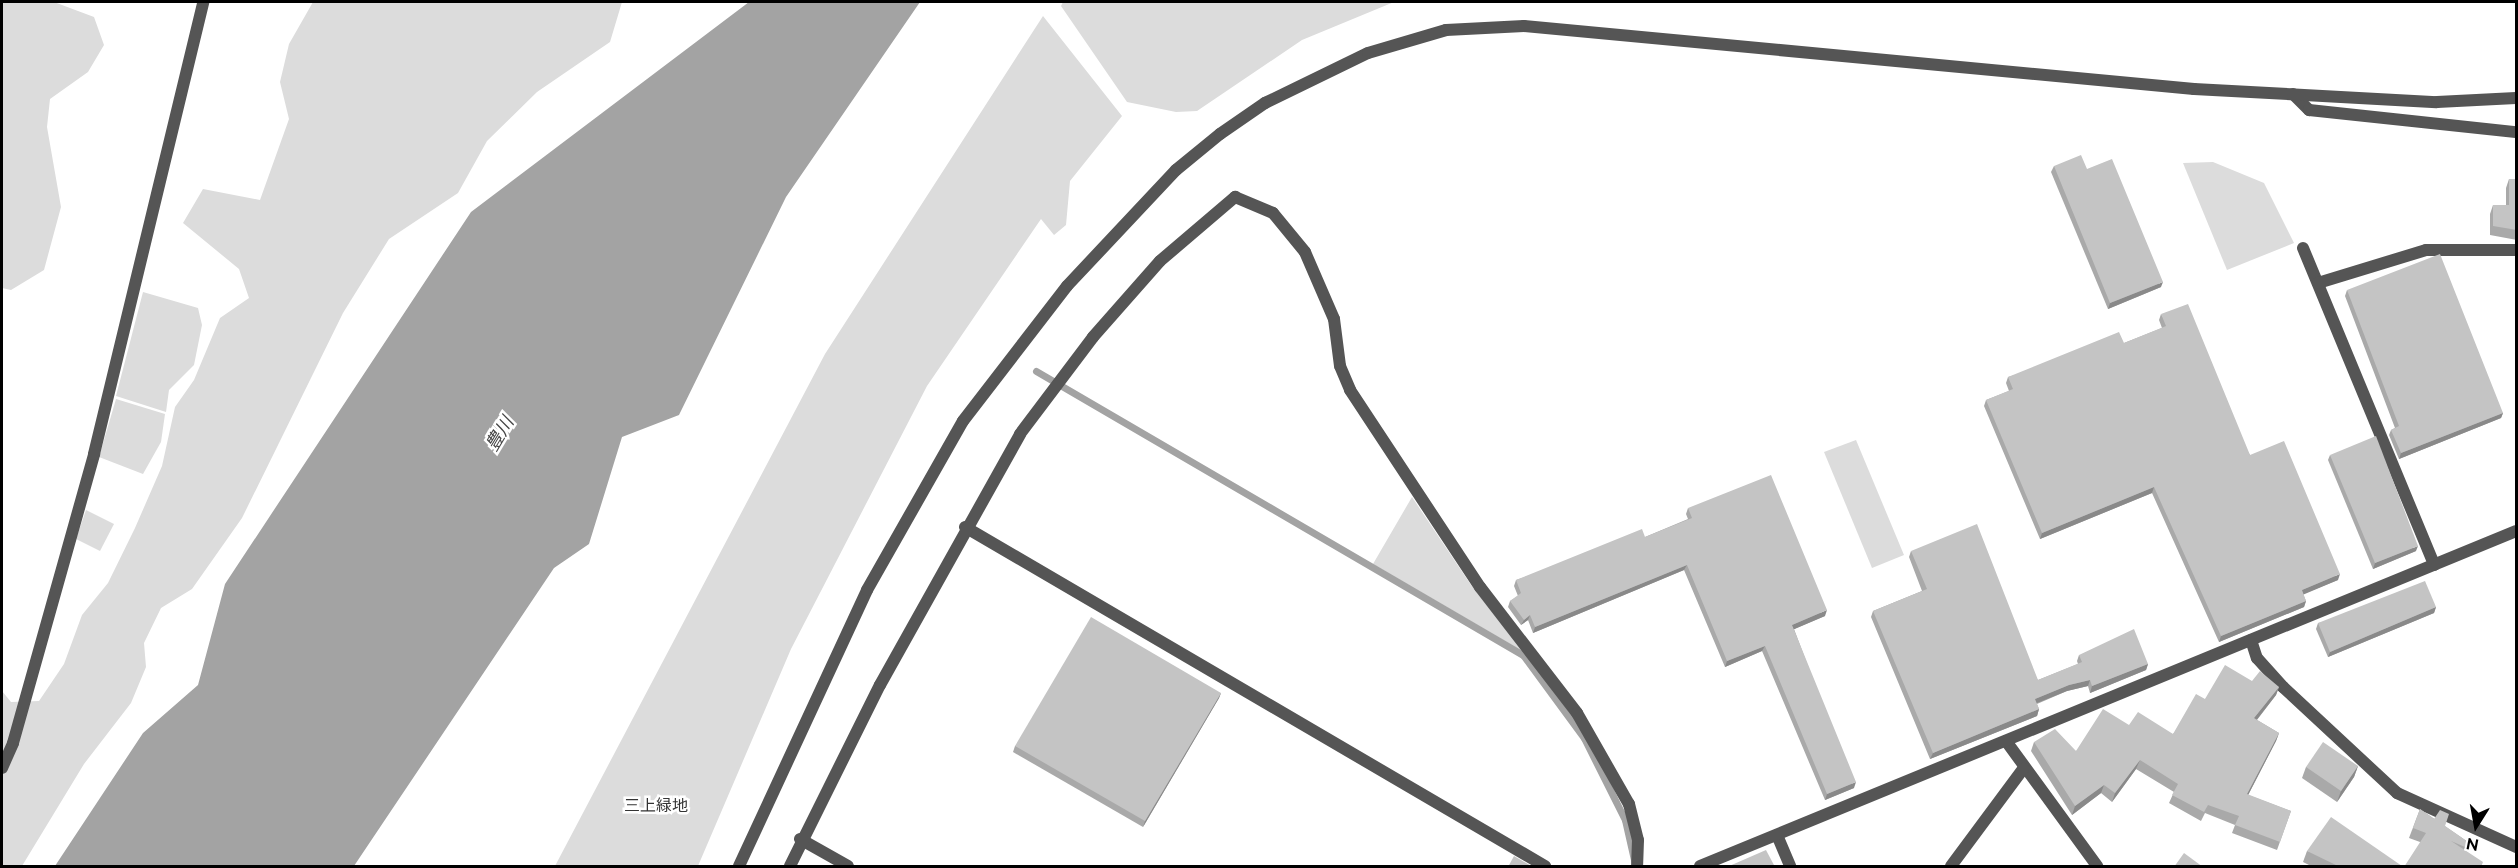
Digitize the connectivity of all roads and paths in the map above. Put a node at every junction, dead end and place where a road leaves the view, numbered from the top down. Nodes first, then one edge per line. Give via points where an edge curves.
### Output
1 (203, 2) edge
2 (2293, 94) junction
3 (2517, 99) edge
4 (2517, 132) edge
5 (2303, 248) dead end
6 (2517, 250) edge
7 (2318, 283) junction
8 (965, 527) junction
9 (2517, 531) edge
10 (2434, 565) junction
11 (2251, 640) junction
12 (2006, 741) junction
13 (2, 768) edge
14 (2023, 769) junction
15 (1777, 835) junction
16 (800, 839) junction
17 (2517, 847) edge
18 (739, 867) edge
19 (790, 867) edge
20 (848, 867) edge
21 (1545, 867) edge
22 (1637, 867) edge
23 (1700, 867) edge
24 (1790, 867) edge
25 (1951, 867) edge
26 (2097, 867) edge

1 - 13 street via 94,454 13,743
2 - 3 street via 2438,102
2 - 4 street via 2309,110
2 - 18 street via 1524,26 1446,30 1409,38 1320,74 1265,103 1176,170 1066,286 963,421 867,590
5 - 7 street
6 - 7 street via 2426,250
7 - 10 street
8 - 16 street
8 - 21 street
8 - 22 street via 1020,434 1160,261 1235,197 1273,213 1320,280 1350,390 1480,587 1577,713 1629,804 1638,840
9 - 10 street
10 - 11 street
11 - 12 street
11 - 17 street via 2257,658 2283,687 2397,793
12 - 14 street
12 - 15 street
14 - 25 street
14 - 26 street
15 - 23 street
15 - 24 street
16 - 19 street
16 - 20 street

